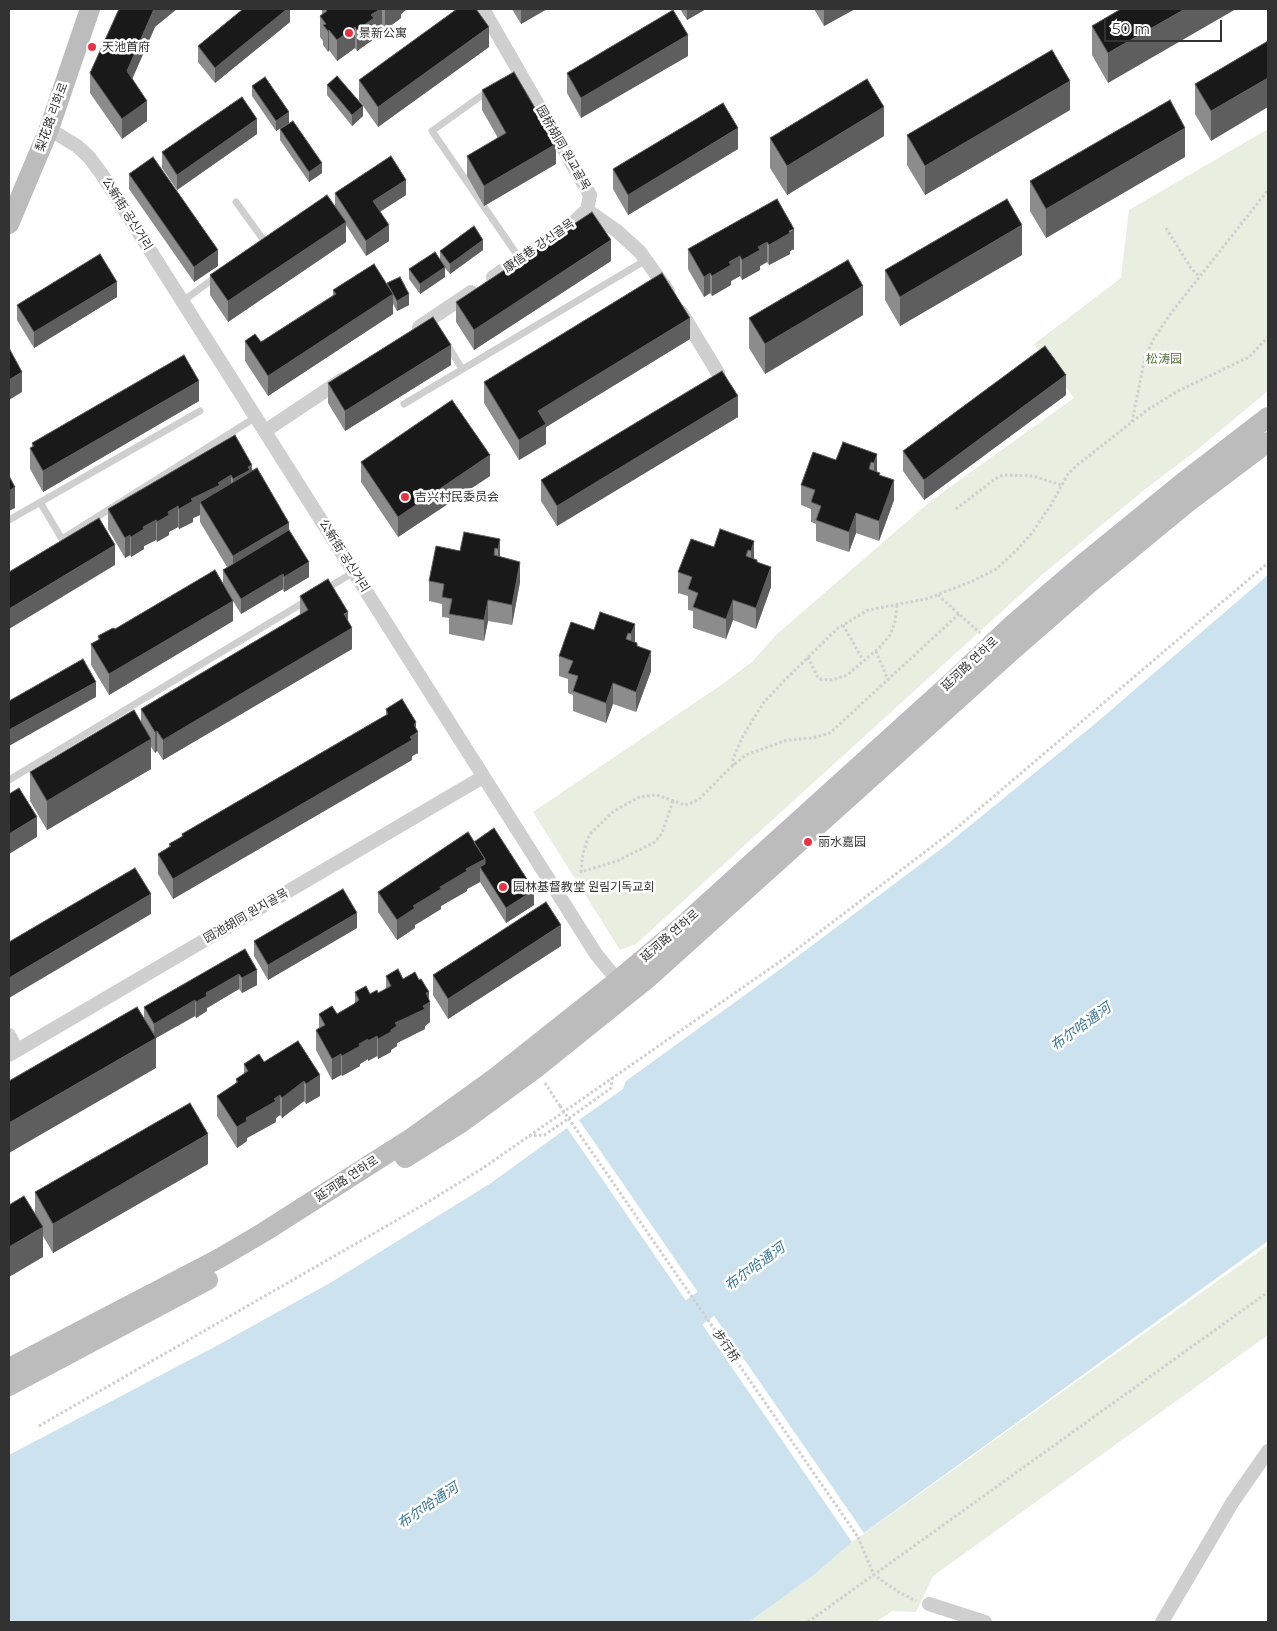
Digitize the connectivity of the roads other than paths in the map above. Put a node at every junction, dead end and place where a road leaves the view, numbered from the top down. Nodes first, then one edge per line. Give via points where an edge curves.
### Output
1 (90, 9) edge
2 (483, 9) edge
3 (495, 86) edge
4 (49, 129) junction
5 (236, 202) dead end
6 (588, 210) junction
7 (9, 224) edge
8 (257, 247) edge
9 (520, 260) junction
10 (647, 260) junction
11 (220, 274) edge
12 (183, 301) junction
13 (408, 335) edge
14 (442, 336) edge
15 (462, 369) junction
16 (352, 372) edge
17 (718, 373) edge
18 (404, 404) dead end
19 (200, 411) dead end
20 (256, 417) junction
21 (1268, 417) edge
22 (265, 431) junction
23 (1268, 442) edge
24 (40, 502) junction
25 (9, 520) edge
26 (354, 572) junction
27 (320, 592) edge
28 (312, 598) edge
29 (483, 777) junction
30 (9, 780) edge
31 (623, 988) junction
32 (9, 1035) edge
33 (13, 1053) edge
34 (9, 1368) edge
35 (9, 1386) edge
36 (1268, 1451) edge
37 (929, 1604) road end
38 (985, 1622) edge
39 (1162, 1622) edge

1 - 4 main road, 梨花路 리화로
2 - 6 street, 园桥胡同 원교골목 via 514,73 590,195
3 - 9 lane via 432,131
4 - 7 main road, 梨花路 리화로
4 - 12 street, 公新街 공신거리 via 77,146 102,173
5 - 8 lane via 265,242
6 - 9 street, 康信巷 강신골목
6 - 10 street, 园桥胡同 원교골목 via 617,231
9 - 13 street, 康信巷 강신골목 via 434,323
10 - 15 lane
10 - 17 street, 园桥胡同 원교골목
11 - 12 lane
12 - 20 street, 公新街 공신거리
14 - 15 lane
15 - 18 lane
16 - 22 street
19 - 24 lane
20 - 22 street, 公新街 공신거리
20 - 24 lane via 62,539
21 - 31 main road, 延河路 연하로 via 1131,523 1013,624 719,894
22 - 26 street, 公新街 공신거리
23 - 31 main road, 延河路 연하로 via 1187,503 1078,593 647,979
24 - 25 lane
26 - 27 lane
26 - 29 street, 公新街 공신거리
28 - 30 lane
29 - 31 street, 公新街 공신거리 via 596,954
29 - 33 street, 园池胡同 원지골목
31 - 34 main road, 延河路 연하로 via 439,1119 310,1203 218,1259
31 - 35 main road, 延河路 연하로 via 535,1069 461,1123 242,1261
32 - 33 street
36 - 39 street via 1232,1503
37 - 38 street

